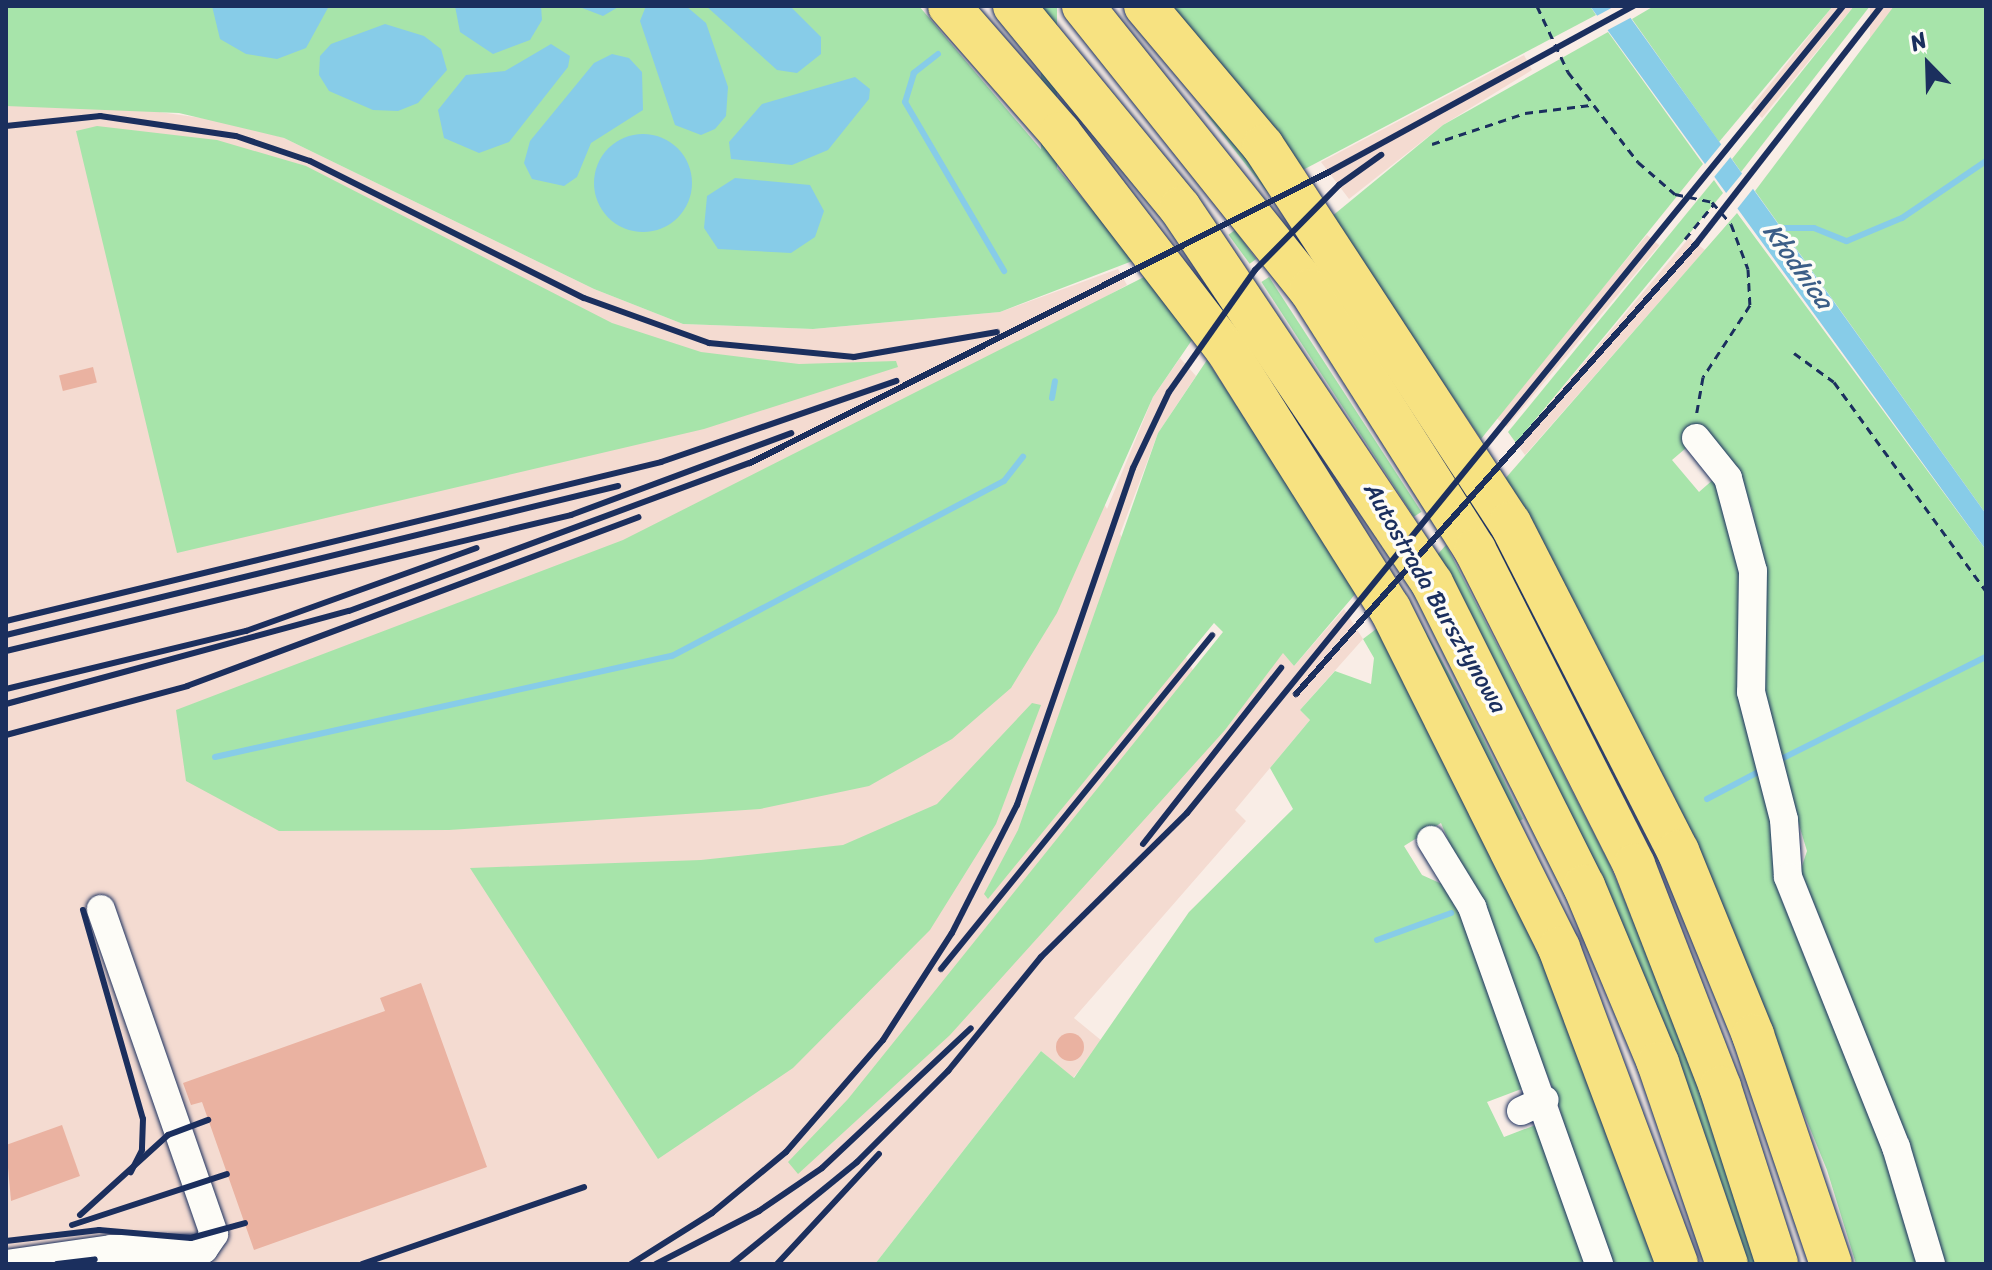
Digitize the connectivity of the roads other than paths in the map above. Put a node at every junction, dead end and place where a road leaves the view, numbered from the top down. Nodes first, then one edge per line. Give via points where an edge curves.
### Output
1 (949, 6) edge
2 (1014, 6) edge
3 (1083, 6) edge
4 (1145, 6) edge
5 (1696, 438) road end
6 (1431, 840) dead end
7 (101, 909) dead end
8 (6, 1264) edge
9 (1599, 1264) edge
10 (1677, 1264) edge
11 (1727, 1264) edge
12 (1777, 1264) edge
13 (1831, 1264) edge
14 (1931, 1264) edge

1 - 10 highway via 1060,133 1226,349 1390,609 1559,948
2 - 11 highway, Autostrada Bursztynowa via 1180,208 1432,583 1584,886 1658,1063
3 - 12 highway via 1310,290 1475,550 1634,865 1720,1087
4 - 13 highway via 1263,146 1510,523 1678,851 1753,1035
5 - 14 lane via 1728,478 1753,571 1751,692 1784,820 1788,877 1896,1147
6 - 9 lane via 1472,907 1533,1105
7 - 8 lane via 214,1234 204,1249 111,1249

